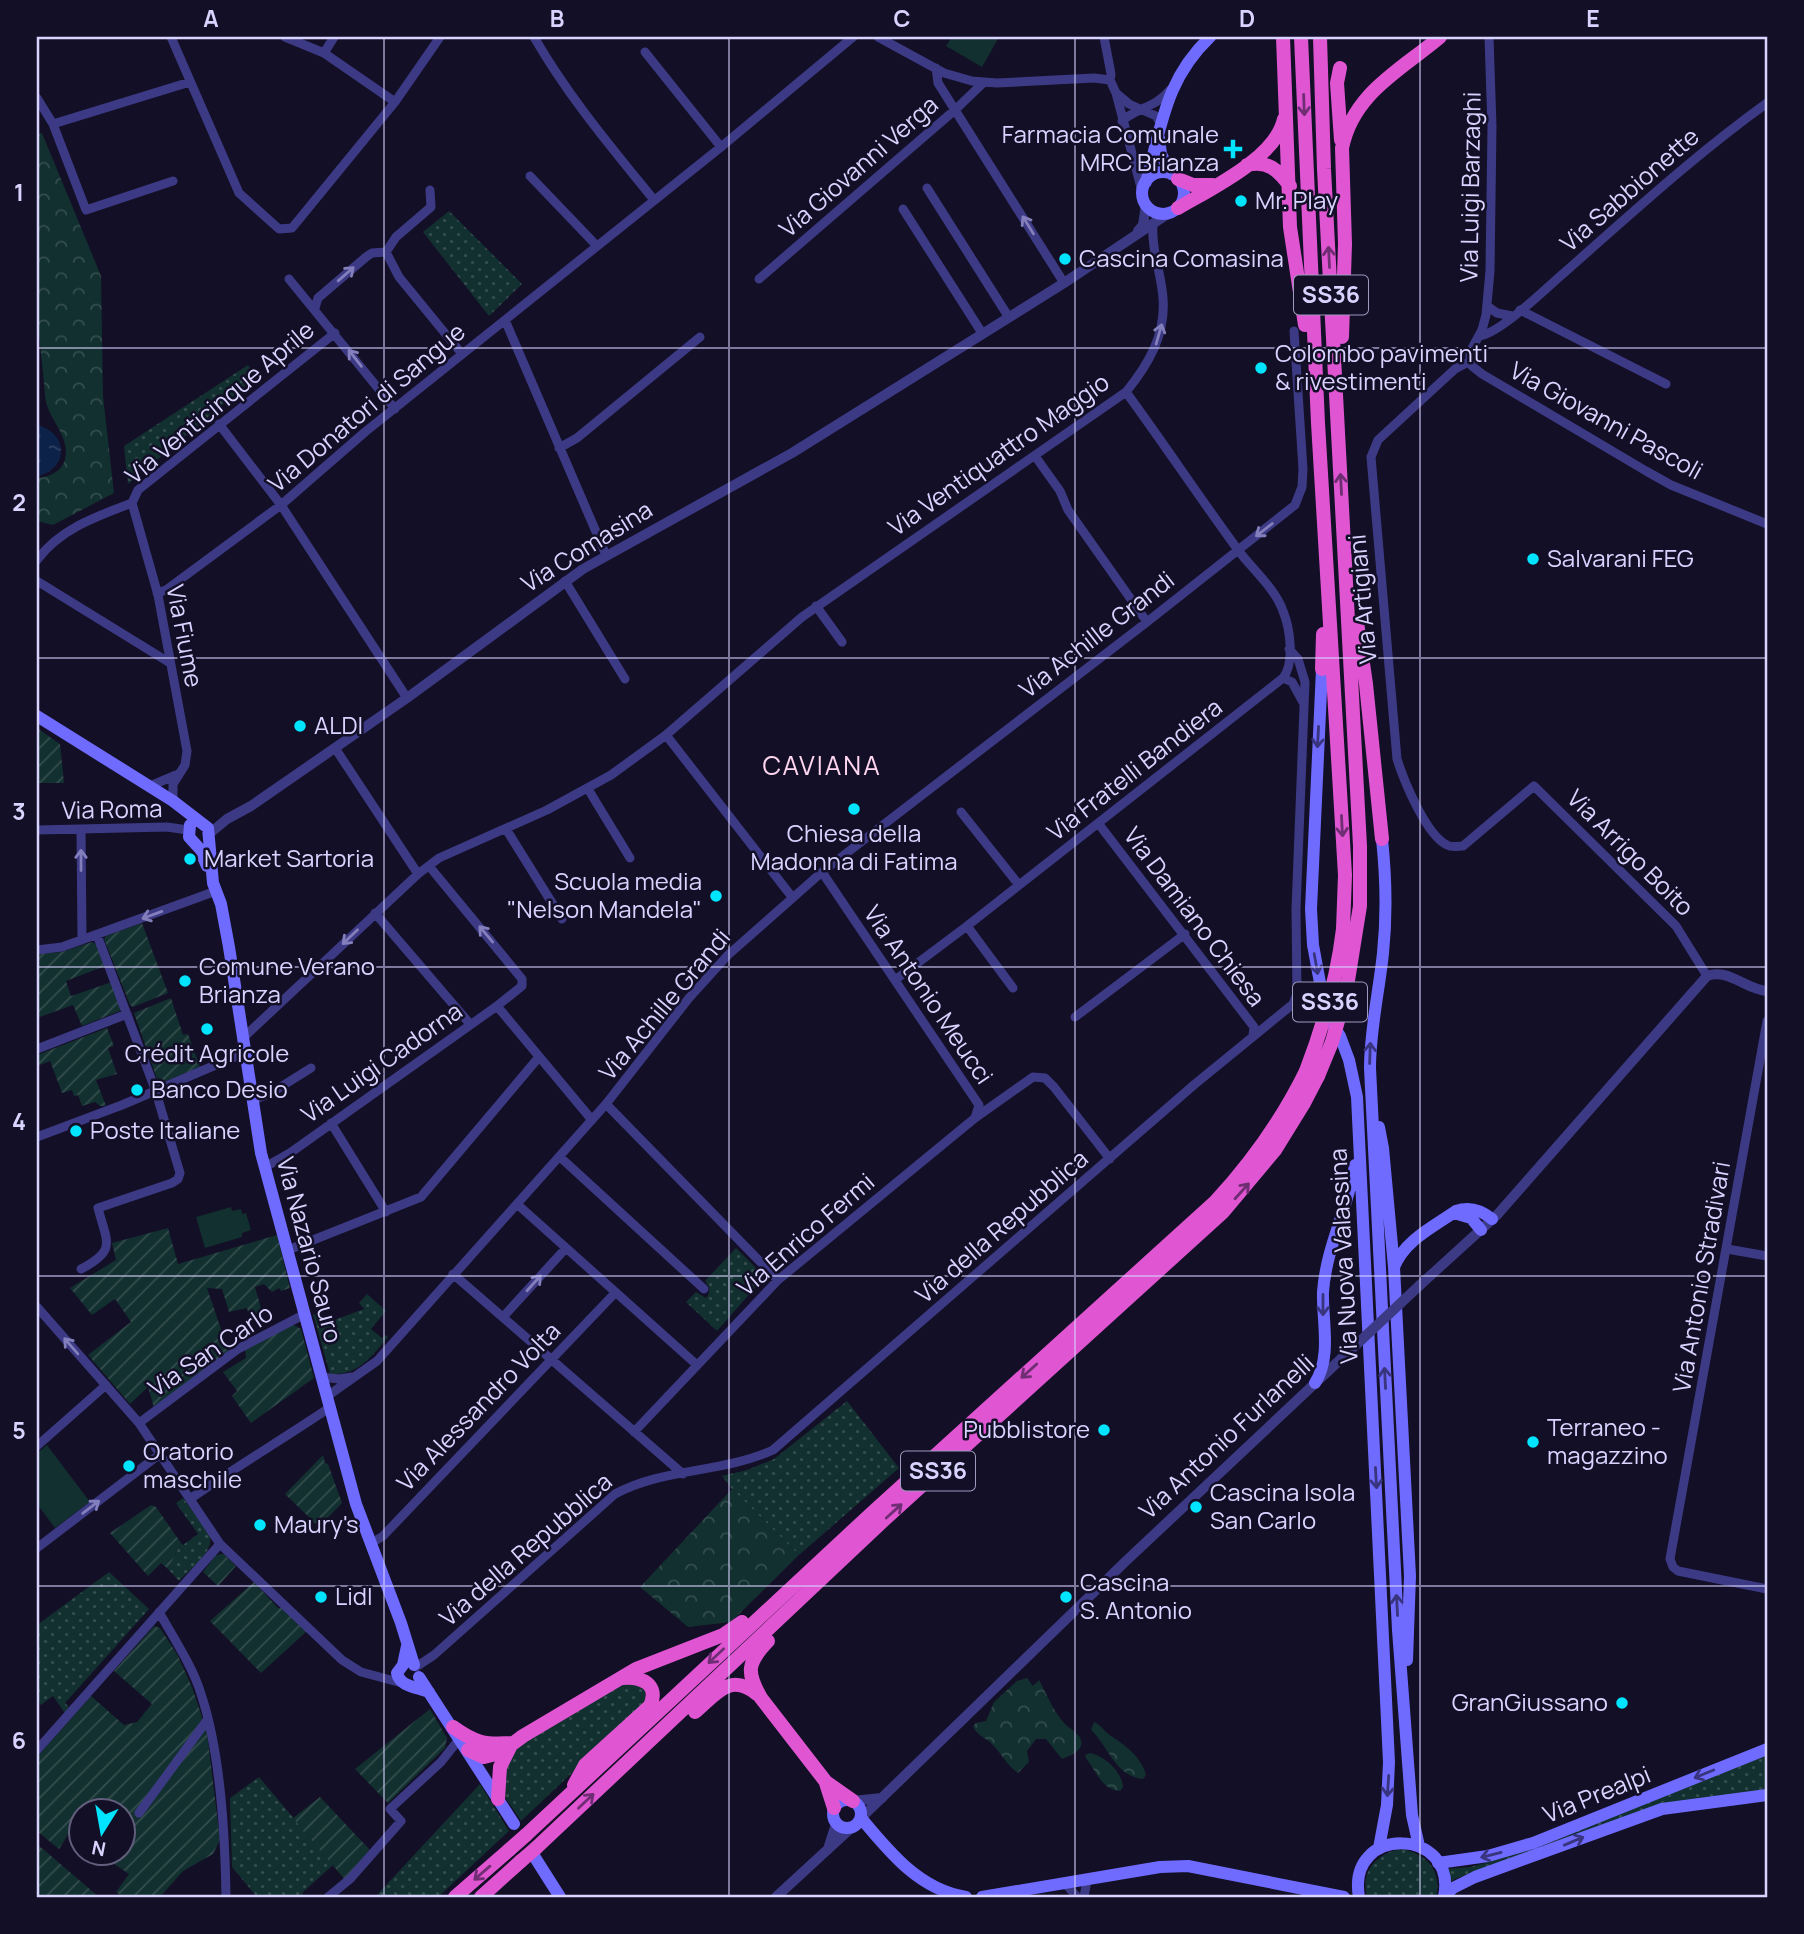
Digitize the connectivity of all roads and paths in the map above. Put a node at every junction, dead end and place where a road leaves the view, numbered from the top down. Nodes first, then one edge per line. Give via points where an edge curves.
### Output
1 (171, 37) edge
2 (285, 37) edge
3 (334, 37) edge
4 (440, 37) edge
5 (534, 37) edge
6 (853, 37) edge
7 (878, 37) edge
8 (1104, 37) edge
9 (1210, 37) edge
10 (1283, 37) edge
11 (1301, 37) edge
12 (1320, 37) edge
13 (1489, 37) edge
14 (1434, 40) edge
15 (645, 52) dead end
16 (324, 53) junction
17 (936, 68) junction
18 (1340, 68) dead end
19 (1110, 80) junction
20 (190, 82) junction
21 (983, 83) junction
22 (1172, 88) junction
23 (1116, 93) junction
24 (37, 98) edge
25 (395, 102) junction
26 (1767, 103) edge
27 (956, 109) junction
28 (1142, 109) junction
29 (1286, 112) junction
30 (1122, 121) junction
31 (53, 124) junction
32 (1160, 129) junction
33 (720, 147) junction
34 (1342, 148) junction
35 (1245, 166) junction
36 (530, 176) dead end
37 (1175, 176) junction
38 (173, 181) dead end
39 (1146, 181) junction
40 (1218, 184) junction
41 (1290, 186) junction
42 (927, 188) dead end
43 (430, 190) dead end
44 (654, 200) junction
45 (1144, 200) junction
46 (903, 209) dead end
47 (1173, 211) junction
48 (1153, 223) junction
49 (1134, 236) junction
50 (597, 246) junction
51 (386, 252) junction
52 (289, 279) dead end
53 (759, 279) dead end
54 (1064, 282) junction
55 (1488, 306) junction
56 (315, 308) junction
57 (1516, 313) junction
58 (1008, 316) junction
59 (505, 320) junction
60 (1294, 331) dead end
61 (982, 332) junction
62 (335, 333) junction
63 (1480, 336) junction
64 (700, 337) dead end
65 (463, 354) junction
66 (1470, 361) junction
67 (1666, 384) dead end
68 (1337, 390) junction
69 (1126, 392) junction
70 (395, 409) junction
71 (1318, 423) junction
72 (219, 424) junction
73 (559, 448) junction
74 (1035, 456) junction
75 (132, 503) junction
76 (281, 505) junction
77 (1767, 524) edge
78 (1325, 538) junction
79 (1238, 550) junction
80 (1345, 552) junction
81 (607, 555) junction
82 (37, 560) edge
83 (37, 581) edge
84 (565, 581) junction
85 (157, 593) junction
86 (816, 606) junction
87 (1147, 622) junction
88 (842, 642) dead end
89 (1289, 649) junction
90 (170, 663) junction
91 (1322, 669) joint
92 (1283, 678) junction
93 (625, 679) dead end
94 (407, 698) junction
95 (1305, 707) junction
96 (37, 716) edge
97 (666, 735) junction
98 (335, 748) junction
99 (177, 774) junction
100 (150, 786) junction
101 (588, 789) junction
102 (176, 803) junction
103 (961, 812) dead end
104 (1098, 823) junction
105 (81, 829) junction
106 (200, 829) junction
107 (506, 829) junction
108 (37, 830) edge
109 (1382, 839) joint
110 (1463, 846) joint
111 (629, 858) dead end
112 (429, 866) junction
113 (822, 872) junction
114 (418, 874) junction
115 (1019, 885) junction
116 (214, 887) junction
117 (793, 897) junction
118 (374, 913) junction
119 (562, 919) dead end
120 (967, 926) junction
121 (1185, 934) junction
122 (97, 935) junction
123 (82, 940) junction
124 (37, 950) edge
125 (1707, 976) junction
126 (895, 980) junction
127 (1013, 988) dead end
128 (1767, 991) edge
129 (497, 1006) junction
130 (127, 1014) junction
131 (1075, 1017) dead end
132 (1767, 1021) edge
133 (470, 1024) junction
134 (1253, 1036) junction
135 (244, 1037) junction
136 (37, 1049) edge
137 (246, 1052) junction
138 (539, 1057) junction
139 (311, 1069) dead end
140 (1312, 1073) junction
141 (155, 1089) junction
142 (1372, 1094) junction
143 (253, 1100) junction
144 (606, 1104) junction
145 (975, 1118) junction
146 (592, 1120) junction
147 (331, 1123) junction
148 (37, 1137) edge
149 (1359, 1144) junction
150 (560, 1157) junction
151 (1110, 1159) junction
152 (265, 1167) junction
153 (517, 1204) junction
154 (386, 1212) junction
155 (1454, 1213) junction
156 (1492, 1219) junction
157 (1390, 1225) junction
158 (1481, 1230) junction
159 (1422, 1235) junction
160 (566, 1248) junction
161 (1727, 1249) junction
162 (288, 1250) junction
163 (1767, 1256) edge
164 (1394, 1267) junction
165 (81, 1269) dead end
166 (453, 1274) junction
167 (778, 1280) junction
168 (704, 1289) dead end
169 (615, 1293) junction
170 (37, 1307) edge
171 (305, 1314) junction
172 (503, 1317) junction
173 (1324, 1348) junction
174 (550, 1360) junction
175 (1339, 1360) junction
176 (697, 1364) junction
177 (360, 1375) junction
178 (321, 1377) junction
179 (1315, 1383) junction
180 (106, 1385) junction
181 (327, 1402) junction
182 (139, 1423) junction
183 (634, 1432) junction
184 (37, 1446) edge
185 (160, 1454) junction
186 (683, 1474) junction
187 (190, 1499) junction
188 (862, 1541) junction
189 (220, 1544) junction
190 (370, 1544) junction
191 (37, 1548) edge
192 (823, 1558) junction
193 (1767, 1589) edge
194 (159, 1612) junction
195 (410, 1673) junction
196 (622, 1678) junction
197 (1403, 1695) junction
198 (761, 1698) junction
199 (208, 1719) junction
200 (651, 1741) junction
201 (512, 1743) junction
202 (490, 1745) junction
203 (467, 1747) junction
204 (1767, 1749) edge
205 (37, 1750) edge
206 (826, 1782) junction
207 (573, 1791) junction
208 (1767, 1795) edge
209 (1753, 1797) junction
210 (882, 1798) junction
211 (498, 1799) junction
212 (853, 1801) junction
213 (1767, 1801) edge
214 (834, 1808) junction
215 (139, 1813) dead end
216 (514, 1824) dead end
217 (836, 1824) junction
218 (856, 1824) junction
219 (1419, 1846) junction
220 (1379, 1848) junction
221 (828, 1849) junction
222 (531, 1855) junction
223 (1438, 1863) junction
224 (1361, 1869) junction
225 (1087, 1880) junction
226 (1065, 1883) junction
227 (1313, 1890) junction
228 (1444, 1896) edge
229 (226, 1897) edge
230 (328, 1897) edge
231 (455, 1897) edge
232 (481, 1897) edge
233 (560, 1897) edge
234 (776, 1897) edge
235 (967, 1897) edge
236 (982, 1897) edge
237 (1077, 1897) edge
238 (1084, 1897) edge
239 (1344, 1897) edge
240 (1359, 1897) edge

1 - 20 street
2 - 16 street
3 - 16 street
4 - 25 street
5 - 44 street via 558,78
6 - 33 street, Via Donatori di Sangue
7 - 17 street
8 - 19 street
9 - 22 main road
10 - 29 highway
11 -> 71 highway, SS36
68 -> 12 highway, SS36
13 - 55 street, Via Luigi Barzaghi
14 - 34 highway via 1361,103
15 - 33 street
16 - 25 street
17 - 21 street
17 - 27 street via 938,83
18 - 34 highway
19 - 21 street
19 - 23 street
20 - 25 street via 239,193 279,229 292,228
20 - 31 street
21 - 27 street, Via Giovanni Verga
22 - 28 street via 1157,103
22 - 32 main road
23 - 28 street
23 - 30 street
24 - 31 street
26 - 57 street, Via Sabbionette via 1702,152
27 - 53 street, Via Giovanni Verga
54 -> 27 street
28 - 30 street
28 - 32 street via 1156,116
29 - 35 highway via 1278,136
29 - 41 highway
30 - 45 street
31 - 38 street via 86,210
32 - 37 main road via 1161,154
32 - 39 main road
33 - 44 street, Via Donatori di Sangue
34 - 68 highway via 1345,244
35 - 40 highway
35 - 41 highway via 1272,166
36 - 50 street
37 - 39 main road via 1157,173
37 - 40 highway via 1205,187
37 - 47 main road via 1184,197
39 - 45 main road
40 - 47 highway
41 - 71 highway via 1292,243 1312,410
42 - 58 street
43 - 51 street via 431,206
44 - 50 street, Via Donatori di Sangue
45 - 47 main road via 1156,212
45 - 49 street via 1143,225
46 - 61 street
47 - 48 street, Via Comasina
48 - 49 street, Via Comasina
69 -> 48 street, Via Ventiquattro Maggio via 1144,370 1163,318
49 - 54 street, Via Comasina
50 - 59 street, Via Donatori di Sangue
56 -> 51 street via 318,298 366,257
51 - 65 street via 398,277
52 - 56 street
54 - 58 street, Via Comasina
55 - 57 street via 1497,313
55 - 63 street, Via Luigi Barzaghi
56 - 62 street
57 - 63 street, Via Sabbionette
57 - 67 street
58 - 61 street, Via Comasina
59 - 65 street, Via Donatori di Sangue
59 - 73 street
60 -> 79 street, Via Achille Grandi via 1301,412 1300,496 1289,511
61 - 81 street, Via Comasina via 792,453
70 -> 62 street
62 - 72 street, Via Venticinque Aprile
63 - 66 street
64 - 73 street
65 - 70 street, Via Donatori di Sangue
66 - 77 street, Via Giovanni Pascoli via 1482,374 1671,485
66 - 110 street, Via Artigiani via 1455,369 1378,440 1371,457 1397,759 1406,788 1437,838 1449,847
80 -> 68 highway, SS36
69 - 74 street, Via Ventiquattro Maggio
69 - 79 street
70 - 76 street, Via Donatori di Sangue
71 - 78 highway, SS36
72 - 75 street, Via Venticinque Aprile via 138,490
72 - 76 street
73 - 81 street
74 - 86 street, Via Ventiquattro Maggio
74 - 87 street
75 - 82 street via 81,523
75 - 85 street, Via Fiume
76 - 85 street, Via Donatori di Sangue
76 - 94 street
78 - 91 highway, SS36
78 -> 140 highway, SS36, bridge via 1345,875 1338,968
79 - 87 street, Via Achille Grandi
79 - 89 street via 1279,603
80 - 109 highway, SS36 via 1366,684
80 - 140 highway, SS36, bridge via 1361,888 1346,993 1332,1042
81 - 84 street, Via Comasina
83 - 90 street
84 - 93 street
84 - 94 street, Via Comasina
85 - 90 street, Via Fiume
86 - 88 street
86 - 97 street, Via Ventiquattro Maggio
87 - 113 street, Via Achille Grandi
89 - 92 street
89 - 95 street, Via della Repubblica via 1303,670
90 - 99 street, Via Fiume via 188,755
91 -> 149 main road, Via Nuova Valassina / SS36 via 1313,817 1312,945 1326,1014 1340,1036 1354,1077
92 - 95 street via 1297,687
92 - 104 street, Via Fratelli Bandiera
94 - 98 street, Via Comasina
95 - 134 street, Via della Repubblica via 1296,997
96 - 100 main road
97 - 101 street, Via Ventiquattro Maggio
97 - 117 street
98 - 106 street, Via Comasina via 251,806
98 - 114 street
99 - 100 street
99 - 102 street, Via Fiume via 173,783
100 - 102 main road
101 - 107 street, Via Ventiquattro Maggio
101 - 111 street
102 - 106 main road
103 - 115 street
104 - 115 street, Via Fratelli Bandiera
104 - 121 street, Via Damiano Chiesa
105 - 106 street, Via Roma
105 - 108 street, Via Roma
123 -> 105 street
106 - 116 main road, Via Nazario Sauro
106 - 116 main road via 188,836 202,854
107 - 112 street, Via Ventiquattro Maggio
107 - 119 street
142 -> 109 main road, Via Nuova Valassina / SS36 via 1370,1051 1386,911
110 - 125 street, Via Arrigo Boito via 1534,786 1676,926
112 - 114 street, Via Ventiquattro Maggio
129 -> 112 street, Via Luigi Cadorna via 520,988 523,979
113 - 117 street, Via Achille Grandi
113 - 126 street, Via Antonio Meucci
114 - 118 street, Via Ventiquattro Maggio
115 - 120 street, Via Fratelli Bandiera
116 -> 122 street
116 - 135 main road, Via Nazario Sauro
117 - 144 street, Via Achille Grandi via 707,977
118 - 133 street
118 -> 135 street, Via Ventiquattro Maggio
120 - 126 street, Via Fratelli Bandiera
120 - 127 street
121 - 131 street
121 - 134 street, Via Damiano Chiesa via 1254,1027
122 - 123 street
122 - 130 street
123 - 124 street
125 - 128 street via 1725,975
125 - 156 street, Via Antonio Furlanelli
126 - 145 street, Via Antonio Meucci via 979,1105
129 - 133 street, Via Luigi Cadorna
129 - 138 street
130 - 136 street
130 - 141 street
132 - 161 street, Via Antonio Stradivari
133 - 147 street, Via Luigi Cadorna
134 - 151 street, Via della Repubblica
135 - 137 main road, Via Nazario Sauro
137 - 141 street
137 - 143 main road, Via Nazario Sauro
138 - 146 street
138 - 154 street via 421,1197
139 - 143 street
188 -> 140 highway, SS36 via 1240,1195 1283,1139 1304,1103
140 -> 192 highway, SS36 via 1259,1151 1215,1202
141 - 148 street
141 - 165 street via 178,1179 98,1208 106,1251
142 - 157 main road via 1383,1148
197 -> 142 main road, Via Nuova Valassina / SS36
143 - 152 main road, Via Nazario Sauro
144 - 146 street, Via Achille Grandi
144 - 167 street
145 - 151 street, Via Enrico Fermi via 1033,1077 1045,1078
145 - 167 street, Via Enrico Fermi
146 - 150 street, Via Achille Grandi
147 - 152 street, Via Luigi Cadorna
147 - 154 street
149 -> 173 main road via 1326,1273
149 -> 220 main road, Via Nuova Valassina / SS36 via 1388,1723 1389,1781
150 - 153 street, Via Achille Grandi
150 - 168 street
151 - 186 street, Via della Repubblica via 773,1450
152 - 162 main road, Via Nazario Sauro
153 - 160 street
153 - 166 street, Via Achille Grandi
154 - 162 street
155 - 156 main road via 1472,1209
155 - 158 main road via 1471,1218
155 - 159 main road
156 - 158 street, Via Antonio Furlanelli
157 - 159 main road via 1406,1237
157 - 164 main road
158 - 175 street, Via Antonio Furlanelli, bridge
159 - 164 main road via 1400,1254
160 - 169 street
172 -> 160 street
161 - 163 street
161 - 193 street, Via Antonio Stradivari via 1670,1559 1678,1571
162 - 171 main road, Via Nazario Sauro
164 - 197 main road via 1410,1576
166 - 172 street
166 - 177 street, Via Achille Grandi
167 - 176 street, Via Enrico Fermi
169 - 174 street, Via Alessandro Volta
169 - 176 street
180 -> 170 street
171 - 178 main road, Via Nazario Sauro
171 - 182 street, Via San Carlo via 238,1349
172 - 174 street
173 - 175 main road
173 - 179 main road
174 - 183 street
174 - 190 street, Via Alessandro Volta via 383,1536
175 - 179 street, Via Antonio Furlanelli
176 - 183 street, Via Enrico Fermi
177 - 178 street
177 - 181 street, Via Achille Grandi
178 - 181 main road, Via Nazario Sauro
179 - 210 street, Via Antonio Furlanelli
180 - 182 street
180 - 184 street
181 - 187 street, Via Achille Grandi via 279,1441
181 - 190 main road, Via Nazario Sauro
182 - 185 street
183 - 186 street
185 - 187 street
191 -> 185 street
186 - 195 street, Via della Repubblica via 637,1483 615,1494
187 - 189 street
188 - 198 highway via 850,1564 757,1653 750,1675
188 - 200 highway, SS36
189 - 194 street
189 - 195 street via 342,1660 361,1672 380,1676
190 - 195 main road, Via Nazario Sauro via 407,1645
192 - 196 highway via 729,1632
192 -> 207 highway, SS36
194 - 199 street via 201,1692
194 - 205 street
195 - 203 main road
196 - 201 highway
196 - 207 highway via 648,1683 653,1692 650,1706 584,1765
197 - 219 main road, Via Nuova Valassina / SS36 via 1412,1815
198 - 200 highway via 746,1686 724,1686 671,1732
198 - 206 highway
199 - 215 street
199 - 229 street via 214,1743
222 -> 200 highway, SS36
201 - 202 highway
201 - 203 highway via 493,1756
201 - 211 highway via 500,1767
202 - 203 highway
202 - 203 highway via 470,1739
203 - 211 main road
203 - 230 street via 442,1762 390,1809 401,1821 351,1879
204 -> 223 main road, Via Prealpi via 1533,1843
206 - 212 highway
206 - 214 highway
207 -> 231 highway, SS36, bridge
208 - 209 main road, Via Prealpi
209 - 213 street
228 -> 209 main road, Via Prealpi via 1475,1877 1638,1816
210 - 212 street
210 - 218 street, Via Antonio Furlanelli
211 - 216 main road
212 - 214 main road via 842,1801
212 - 218 main road via 861,1810
214 - 217 main road
217 - 218 main road via 843,1828
217 - 221 street, Via Antonio Furlanelli
218 - 221 street, Via Antonio Furlanelli
218 - 235 main road via 874,1833 916,1877 937,1890
219 - 220 main road via 1405,1842
219 - 223 main road
220 - 224 main road
221 - 234 street, Via Antonio Furlanelli
222 - 232 highway, SS36
222 - 233 main road
223 - 228 main road via 1445,1878
224 - 227 main road via 1344,1886
224 - 240 main road
225 - 226 main road
225 - 227 main road via 1188,1866
225 - 238 street
226 - 236 main road
226 - 237 street
227 - 239 main road

